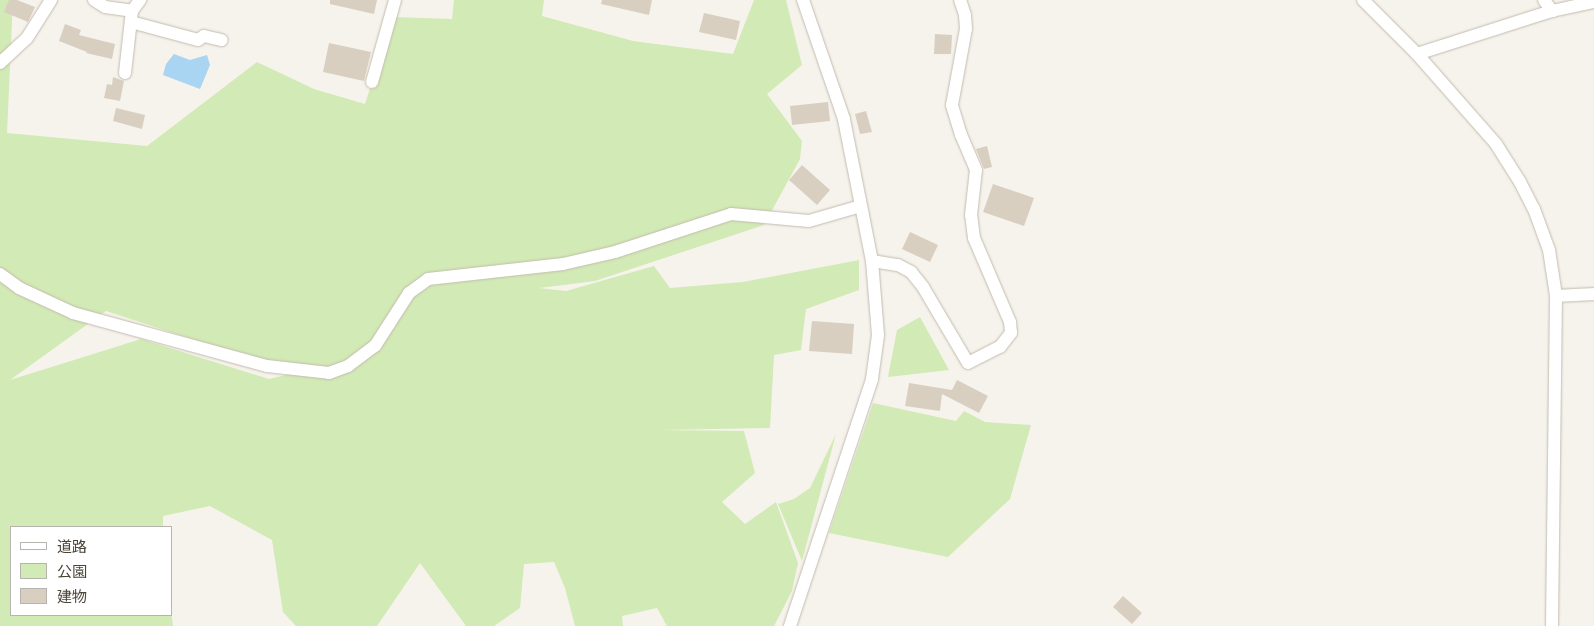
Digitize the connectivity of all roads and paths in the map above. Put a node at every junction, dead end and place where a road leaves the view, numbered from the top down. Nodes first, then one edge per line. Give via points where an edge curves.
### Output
1 (51, 0) edge
2 (94, 0) edge
3 (140, 0) edge
4 (394, 0) edge
5 (803, 0) edge
6 (960, 0) edge
7 (1363, 0) edge
8 (1544, 0) edge
9 (1594, 2) edge
10 (1552, 11) junction
11 (132, 17) junction
12 (222, 40) dead end
13 (1417, 54) junction
14 (0, 63) edge
15 (125, 72) dead end
16 (372, 82) dead end
17 (862, 206) junction
18 (872, 261) junction
19 (0, 274) edge
20 (1594, 294) edge
21 (1556, 296) junction
22 (790, 626) edge
23 (1552, 626) edge

1 - 14 street via 27,38
2 - 11 street
3 - 11 street
4 - 16 street
5 - 17 street via 844,119
6 - 18 street via 966,30 952,105 976,170 972,215 974,238 1010,322 1011,333 1000,347 968,363 911,272 898,265
7 - 13 street
8 - 10 street
9 - 10 street
10 - 13 street
11 - 12 street via 198,40 204,36
11 - 15 street
13 - 21 street via 1496,144 1520,182 1549,250
17 - 18 street
17 - 19 street via 809,221 731,214 615,252 563,264 428,279 409,293 374,346 348,366 329,373 267,366 72,313 19,288
18 - 22 street via 878,335 872,379
20 - 21 street
21 - 23 street

